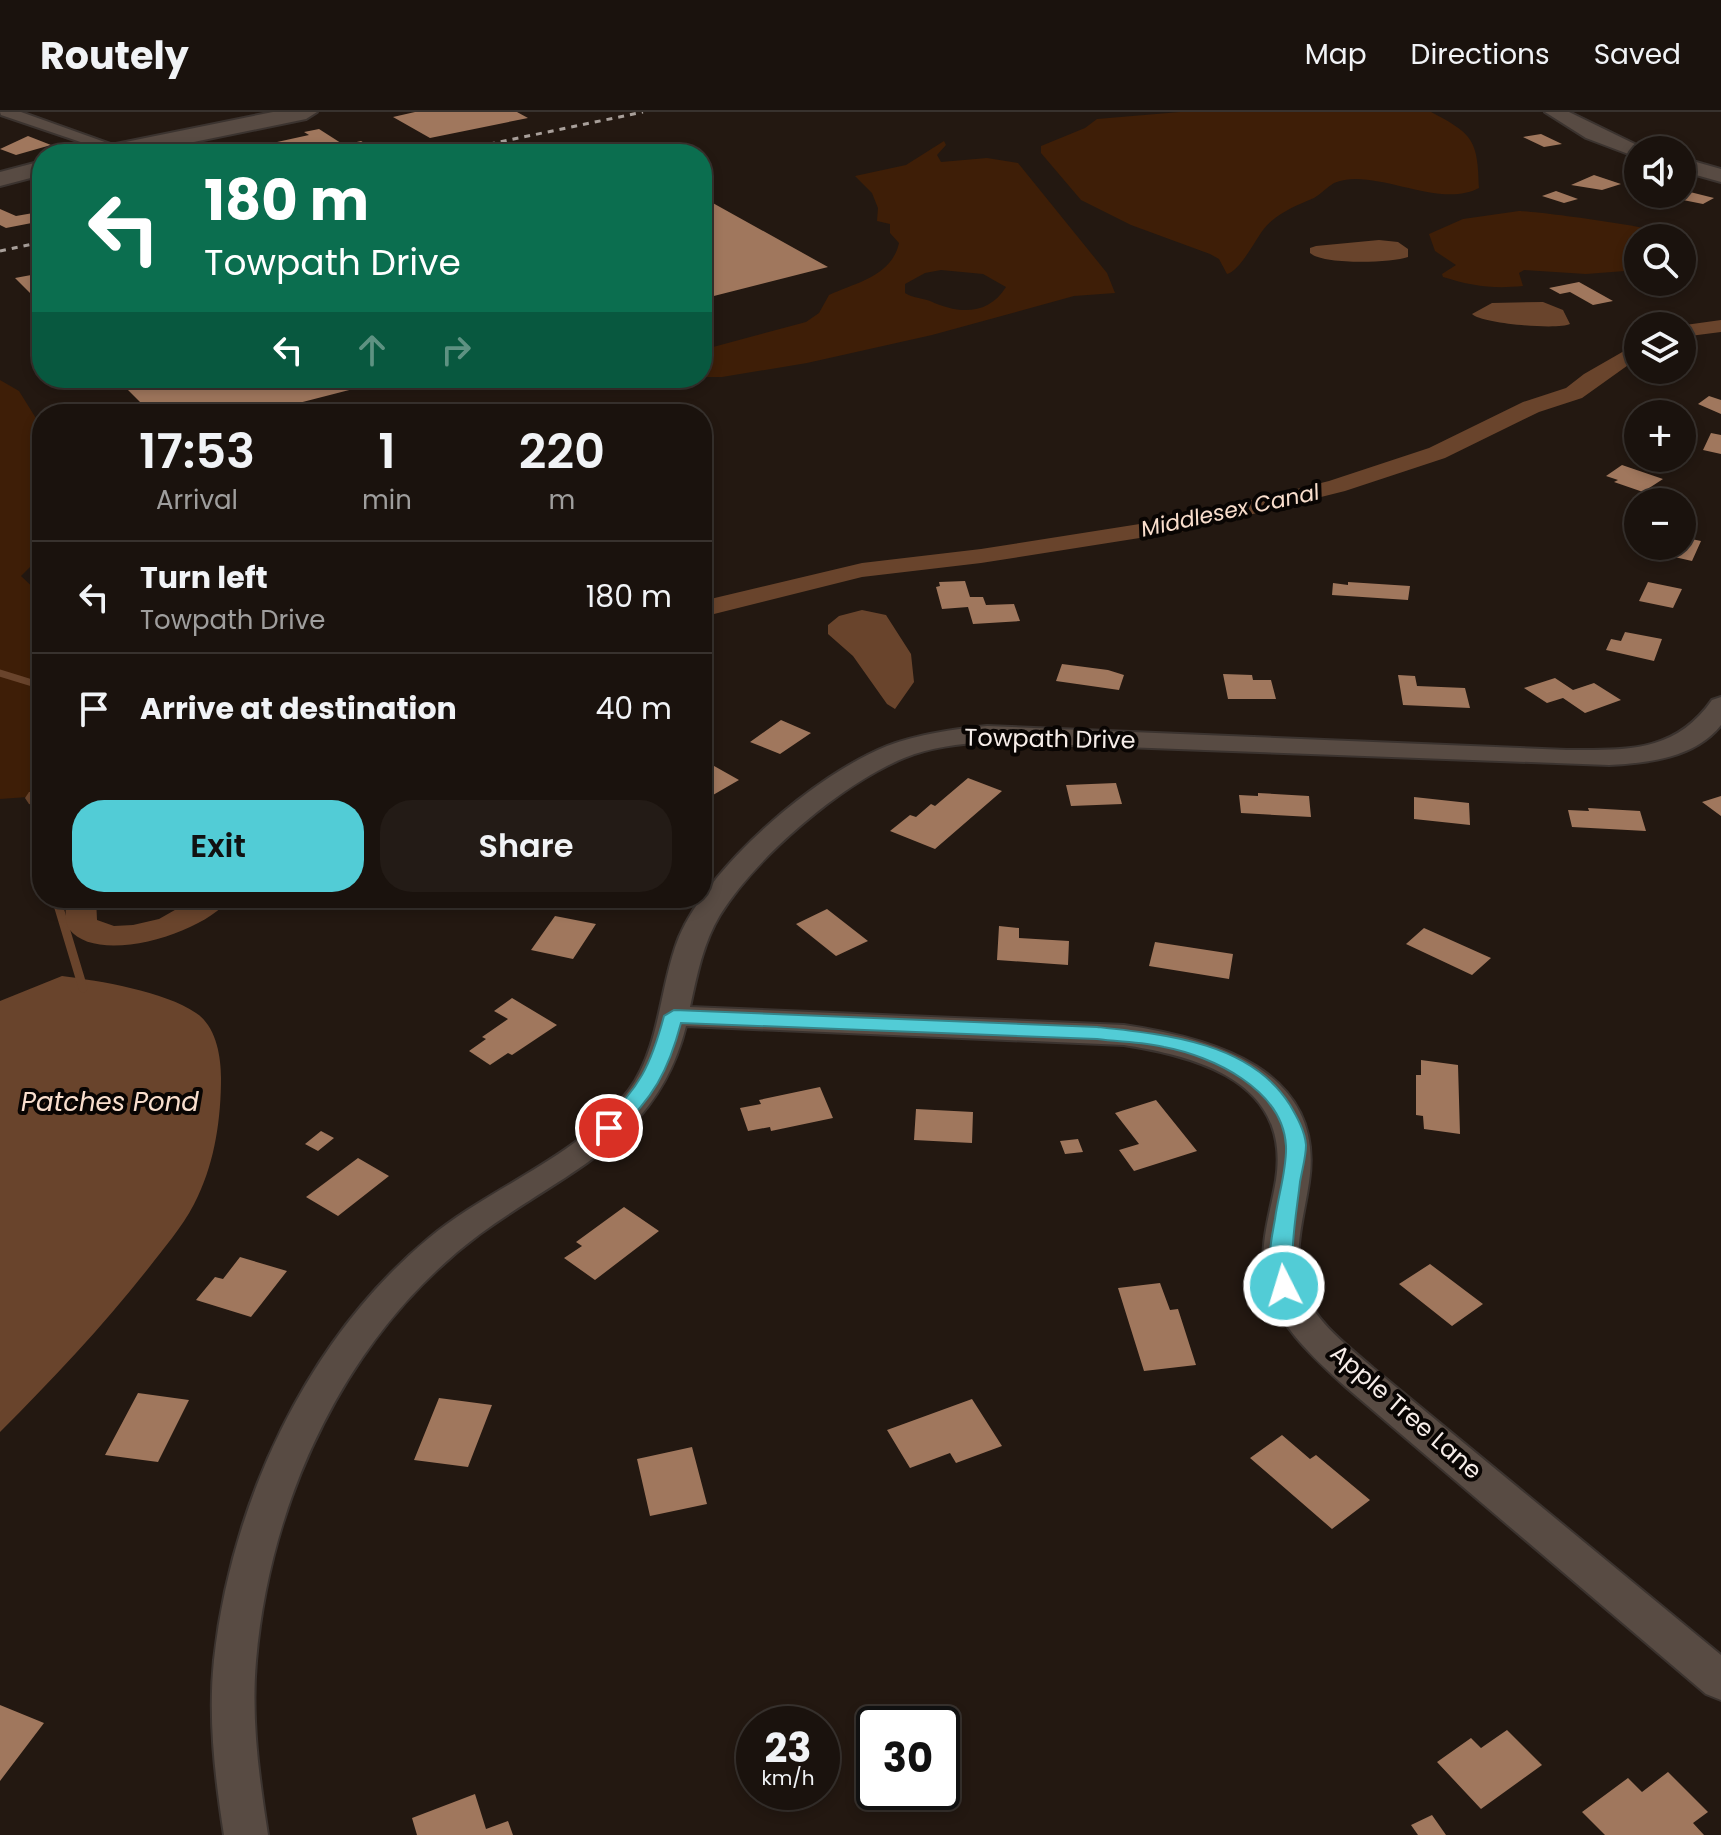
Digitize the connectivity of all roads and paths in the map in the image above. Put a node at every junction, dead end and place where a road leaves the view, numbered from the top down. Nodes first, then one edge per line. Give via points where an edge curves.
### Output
1 (6, 112) edge
2 (306, 112) edge
3 (1555, 112) edge
4 (212, 121) edge
5 (89, 144) edge
6 (136, 144) edge
7 (1624, 146) edge
8 (1696, 168) edge
9 (32, 171) edge
10 (1721, 176) edge
11 (0, 179) edge
12 (1721, 705) edge
13 (712, 903) edge
14 (709, 908) edge
15 (674, 1016) junction
16 (1721, 1681) edge
17 (246, 1835) edge

1 - 5 street
2 - 4 main road
3 - 7 street
4 - 6 main road
8 - 10 street
9 - 11 main road
12 - 13 street, Towpath Drive via 1692,739 1625,757 1004,733 954,737 907,748 845,780 764,847
14 - 15 street, Towpath Drive via 689,951
15 - 16 street, Apple Tree Lane via 1124,1035 1167,1041 1246,1072 1275,1098 1296,1145 1280,1256 1284,1286 1297,1312 1372,1385
15 - 17 street, Towpath Drive via 663,1057 637,1102 570,1159 467,1226 398,1287 355,1335 290,1448 250,1557 235,1656 234,1745

